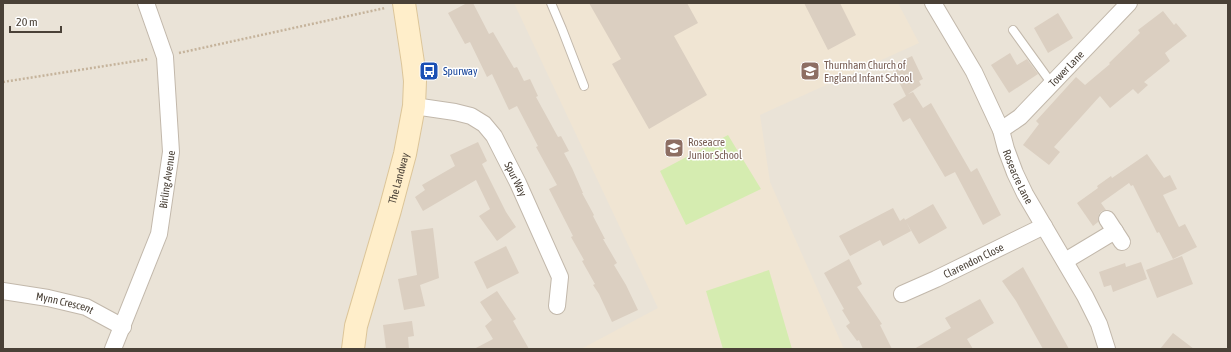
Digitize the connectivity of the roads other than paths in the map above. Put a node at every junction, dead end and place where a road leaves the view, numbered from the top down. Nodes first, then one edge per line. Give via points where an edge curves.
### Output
1 (146, 3) edge
2 (405, 3) edge
3 (551, 3) edge
4 (933, 3) edge
5 (1122, 6) edge
6 (1013, 30) dead end
7 (1052, 84) junction
8 (584, 86) dead end
9 (414, 106) junction
10 (1001, 130) junction
11 (1044, 226) junction
12 (1115, 230) dead end
13 (1065, 261) junction
14 (3, 291) edge
15 (902, 294) dead end
16 (557, 306) dead end
17 (123, 327) junction
18 (113, 349) edge
19 (354, 349) edge
20 (1107, 349) edge

1 - 17 street, Birling Avenue via 165,56 171,152 159,234
2 - 9 street, The Landway via 415,80
3 - 8 lane
4 - 10 street, Roseacre Lane via 974,72
5 - 7 street, Tower Lane
6 - 7 lane
7 - 10 street, Tower Lane via 1020,117
9 - 16 street, Spur Way via 471,116 484,124 494,136 560,277
9 - 19 street, The Landway via 405,154 356,326
10 - 11 street, Roseacre Lane via 1015,173
11 - 13 street, Roseacre Lane
11 - 15 street, Clarendon Close
12 - 13 street
13 - 20 street, Roseacre Lane via 1099,324
14 - 17 street, Mynn Crescent via 48,298 86,308
17 - 18 street, Birling Avenue

